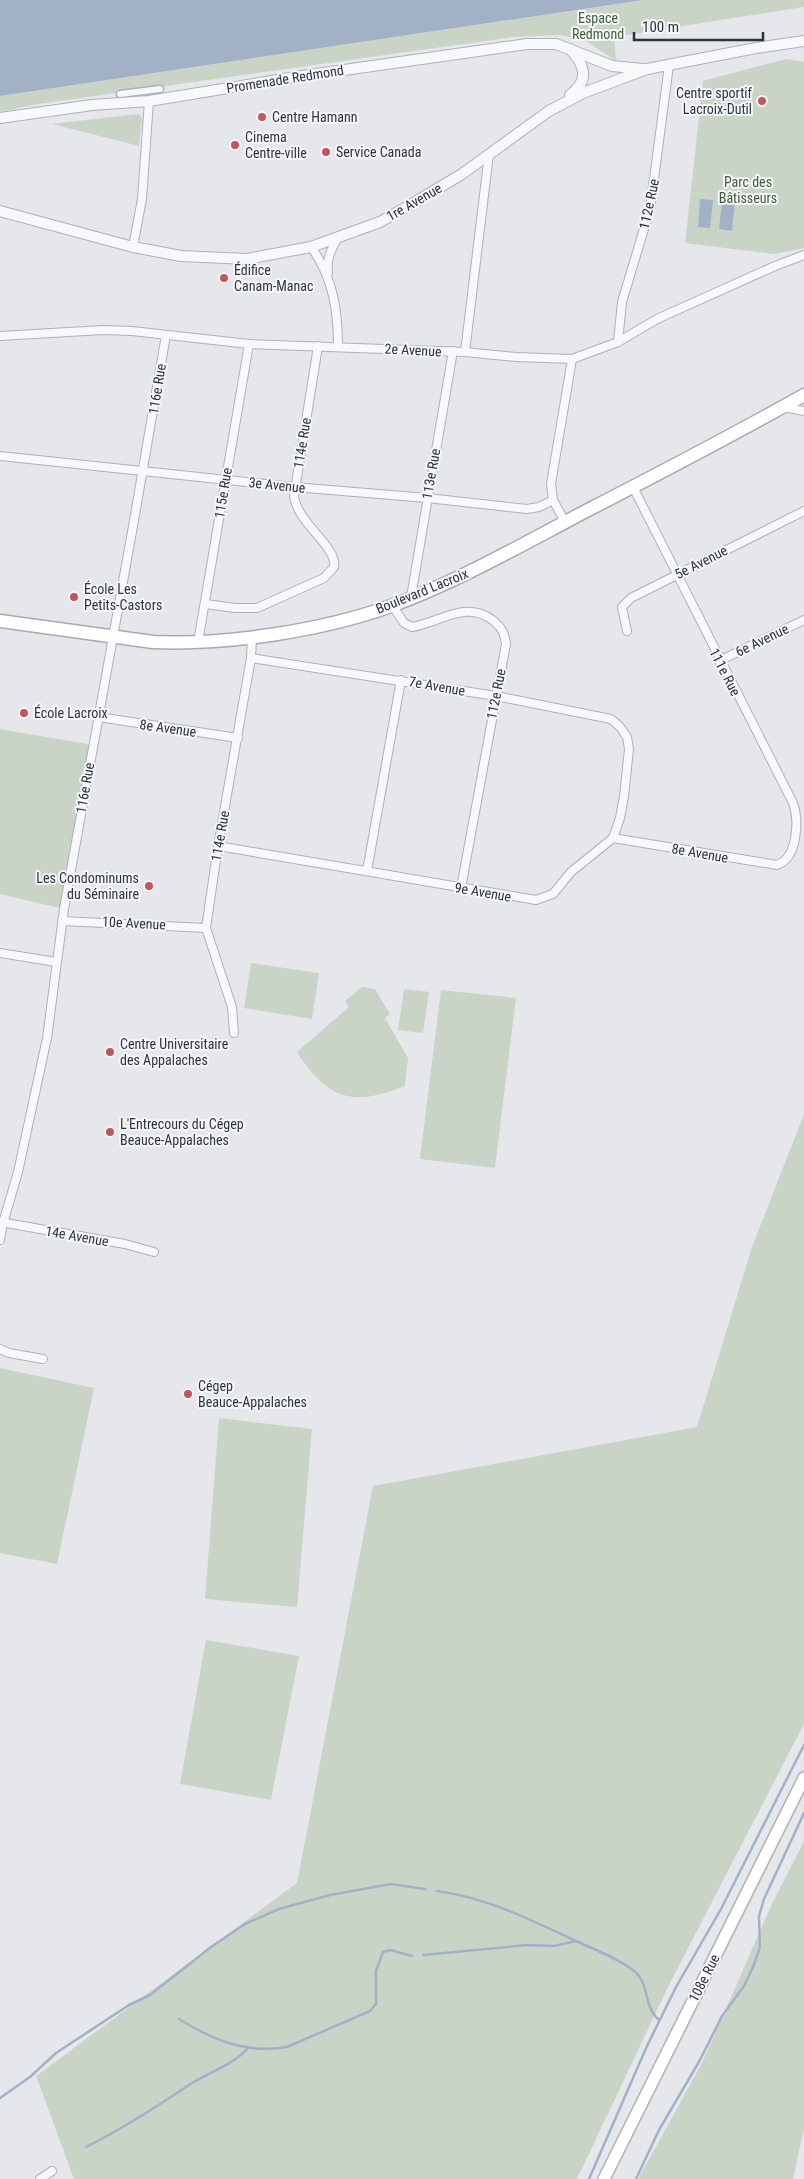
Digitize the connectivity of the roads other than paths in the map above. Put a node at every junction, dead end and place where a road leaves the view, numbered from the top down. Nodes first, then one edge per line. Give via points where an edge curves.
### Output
1 (804, 41) edge
2 (569, 48) junction
3 (669, 65) junction
4 (646, 70) junction
5 (160, 89) dead end
6 (120, 94) dead end
7 (150, 101) junction
8 (549, 111) junction
9 (0, 118) edge
10 (489, 154) junction
11 (0, 212) edge
12 (337, 239) junction
13 (133, 247) junction
14 (310, 248) junction
15 (804, 255) edge
16 (328, 280) junction
17 (166, 335) junction
18 (0, 336) edge
19 (618, 342) junction
20 (249, 344) junction
21 (318, 346) junction
22 (338, 346) junction
23 (453, 352) junction
24 (465, 352) junction
25 (572, 359) junction
26 (804, 395) edge
27 (782, 407) junction
28 (804, 411) edge
29 (0, 456) edge
30 (143, 470) junction
31 (226, 480) junction
32 (294, 487) junction
33 (633, 487) junction
34 (427, 498) junction
35 (553, 500) junction
36 (804, 511) edge
37 (565, 522) junction
38 (676, 574) junction
39 (411, 597) junction
40 (206, 604) junction
41 (392, 605) junction
42 (804, 620) edge
43 (0, 621) edge
44 (627, 631) dead end
45 (114, 636) junction
46 (252, 637) junction
47 (198, 642) junction
48 (251, 658) junction
49 (719, 661) junction
50 (401, 680) junction
51 (496, 696) junction
52 (98, 717) junction
53 (238, 738) junction
54 (613, 838) junction
55 (218, 846) junction
56 (786, 860) joint
57 (367, 871) junction
58 (461, 888) junction
59 (62, 921) junction
60 (206, 928) junction
61 (0, 953) edge
62 (56, 962) junction
63 (234, 1033) dead end
64 (1, 1222) edge
65 (0, 1240) edge
66 (154, 1252) dead end
67 (0, 1349) edge
68 (43, 1359) dead end
69 (804, 1778) edge
70 (52, 2171) dead end
71 (40, 2179) edge
72 (604, 2179) edge

1 - 3 street, 1re Avenue
2 - 4 street, Promenade Redmond via 612,66
2 - 7 street, Promenade Redmond via 556,44 527,44
2 - 8 street via 581,65 582,82 578,90
3 - 4 street, 1re Avenue
3 - 19 street, 112e Rue via 650,209 622,302
4 - 8 street, 1re Avenue via 584,93
5 - 6 street
7 - 9 street, Promenade Redmond via 92,105
7 - 13 street via 142,199
8 - 10 street, 1re Avenue
10 - 12 street, 1re Avenue via 406,208
10 - 24 street
11 - 13 street, 1re Avenue
12 - 14 street, 1re Avenue
12 - 16 street via 327,265
13 - 14 street, 1re Avenue via 181,256 247,259
14 - 16 street
15 - 19 street, 2e Avenue via 657,319
16 - 22 street via 338,318
17 - 18 street, 2e Avenue via 103,330
17 - 20 street, 2e Avenue
17 - 30 street, 116e Rue
19 - 25 street, 2e Avenue
20 - 21 street, 2e Avenue
20 - 31 street, 115e Rue
21 - 22 street, 2e Avenue
21 - 32 street, 114e Rue
22 - 23 street, 2e Avenue
23 - 24 street, 2e Avenue
23 - 34 street, 113e Rue
24 - 25 street, 2e Avenue
25 - 35 street via 551,484
26 - 27 main road, Boulevard Lacroix
27 - 28 street
27 - 33 main road, Boulevard Lacroix
29 - 30 street, 3e Avenue
30 - 31 street, 3e Avenue
30 - 45 street, 116e Rue
31 - 32 street, 3e Avenue
31 - 40 street, 115e Rue
32 - 34 street, 3e Avenue
32 - 40 street, 114e Rue via 300,516 334,559 330,573 257,608
33 - 37 main road, Boulevard Lacroix
33 - 38 street, 111e Rue
34 - 35 street, 3e Avenue via 527,509
34 - 39 street, 113e Rue
35 - 37 street
36 - 38 street, 5e Avenue
37 - 39 main road, Boulevard Lacroix via 453,580
38 - 44 street, 5e Avenue via 626,601 622,607
38 - 49 street, 111e Rue
39 - 41 main road, Boulevard Lacroix
40 - 47 street, 115e Rue
41 - 46 main road, Boulevard Lacroix via 326,624
41 - 51 street, 112e Rue via 404,623 412,627 465,611 479,611 498,625 505,635 506,644
42 - 49 street, 6e Avenue
43 - 45 main road, Boulevard Lacroix
45 - 47 main road, Boulevard Lacroix via 153,642
45 - 52 street, 116e Rue
46 - 47 main road, Boulevard Lacroix
46 - 48 street, 114e Rue
48 - 50 street, 7e Avenue
48 - 53 street, 114e Rue
49 - 56 street, 111e Rue via 796,812 795,837
50 - 51 street, 7e Avenue
50 - 57 street
51 - 54 street, 7e Avenue via 611,719 620,727 629,749 628,766 620,818
51 - 58 street, 112e Rue
52 - 53 street, 8e Avenue
52 - 59 street, 116e Rue
53 - 55 street, 114e Rue
54 - 56 street, 8e Avenue via 767,864 777,865
54 - 58 street, 9e Avenue via 585,858 553,894 546,897 524,899
55 - 57 street, 9e Avenue
55 - 60 street, 114e Rue
57 - 58 street, 9e Avenue
59 - 60 street, 10e Avenue
59 - 62 street, 116e Rue
60 - 63 street, 114e Rue via 232,1007
61 - 62 street
62 - 64 street, 116e Rue via 47,1038 18,1172
64 - 65 street, 116e Rue
64 - 66 street, 14e Avenue
67 - 68 street
69 - 72 main road, 108e Rue
70 - 71 street

